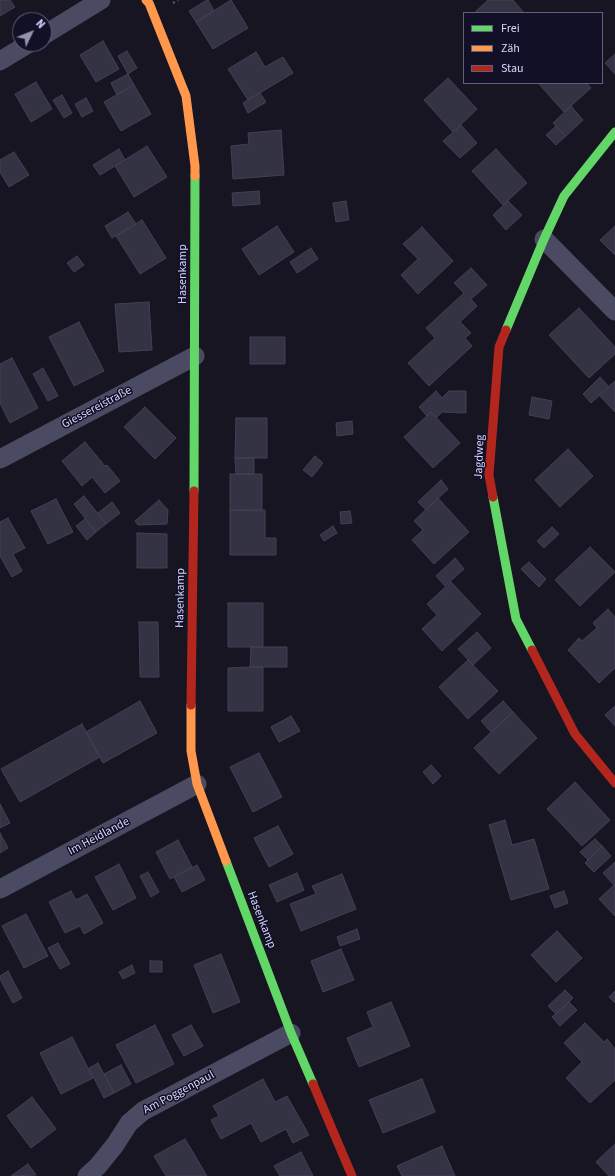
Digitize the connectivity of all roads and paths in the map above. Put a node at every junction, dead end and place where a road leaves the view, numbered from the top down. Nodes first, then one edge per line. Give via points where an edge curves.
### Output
1 (102, 0) edge
2 (146, 0) edge
3 (52, 30) edge
4 (15, 52) edge
5 (0, 61) edge
6 (615, 132) edge
7 (544, 239) junction
8 (615, 311) edge
9 (195, 356) junction
10 (0, 459) edge
11 (615, 783) edge
12 (197, 784) junction
13 (0, 889) edge
14 (291, 1033) junction
15 (87, 1176) edge
16 (352, 1176) edge

1 - 3 street
2 - 9 street, Hasenkamp via 186,96 195,166
4 - 5 street
6 - 7 street, Jagdweg via 564,196
7 - 8 street
7 - 11 street, Jagdweg via 499,347 489,475 516,619 574,734
9 - 10 street, Giessereistraße
9 - 12 street, Hasenkamp via 191,751
12 - 13 street, Im Heidlande
12 - 14 street, Hasenkamp
14 - 15 street, Am Poggenpaul via 143,1111 129,1123 115,1145
14 - 16 street, Hasenkamp

